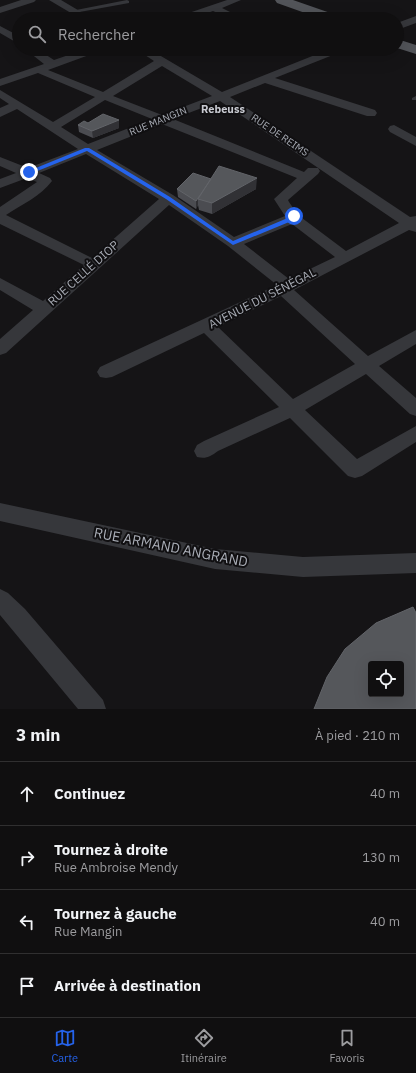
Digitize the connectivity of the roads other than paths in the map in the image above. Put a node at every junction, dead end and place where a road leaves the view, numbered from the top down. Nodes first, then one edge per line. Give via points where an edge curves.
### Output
1 (31, 0) edge
2 (54, 0) edge
3 (236, 0) edge
4 (281, 0) edge
5 (127, 2) dead end
6 (213, 8) junction
7 (0, 10) edge
8 (74, 11) joint
9 (201, 12) edge
10 (222, 12) edge
11 (314, 12) edge
12 (416, 20) edge
13 (404, 24) edge
14 (0, 29) edge
15 (12, 37) edge
16 (404, 46) edge
17 (416, 50) edge
18 (40, 56) edge
19 (77, 56) edge
20 (154, 56) edge
21 (322, 56) edge
22 (163, 61) junction
23 (53, 65) junction
24 (39, 70) junction
25 (265, 79) junction
26 (0, 83) edge
27 (0, 93) edge
28 (105, 95) junction
29 (221, 96) junction
30 (18, 104) junction
31 (0, 113) edge
32 (371, 113) dead end
33 (163, 119) junction
34 (52, 127) junction
35 (394, 129) dead end
36 (416, 142) edge
37 (87, 149) junction
38 (0, 161) edge
39 (322, 163) junction
40 (29, 172) junction
41 (306, 177) junction
42 (0, 184) edge
43 (168, 198) junction
44 (0, 213) edge
45 (0, 218) edge
46 (294, 218) junction
47 (414, 224) edge
48 (233, 243) junction
49 (345, 257) junction
50 (93, 264) junction
51 (0, 284) edge
52 (286, 287) junction
53 (44, 309) junction
54 (206, 326) junction
55 (416, 336) edge
56 (3, 342) edge
57 (367, 364) junction
58 (106, 372) dead end
59 (291, 409) junction
60 (416, 409) edge
61 (416, 433) edge
62 (204, 451) dead end
63 (0, 512) edge
64 (416, 564) edge
65 (0, 600) edge
66 (94, 709) edge

1 - 7 street
2 - 8 street
3 - 6 street
4 - 11 main road
5 - 8 lane
6 - 9 street
6 - 10 street
12 - 13 street
14 - 15 street
16 - 17 main road
18 - 23 street
19 - 23 street
20 - 22 street, RUE DE REIMS
21 - 25 street, RUE MANGIN
22 - 28 street
22 - 29 street, RUE DE REIMS
23 - 24 street
24 - 26 street
24 - 28 street
25 - 29 street, RUE MANGIN
25 - 32 street
27 - 30 street
28 - 33 street
28 - 34 street
29 - 33 street, RUE MANGIN
29 - 39 street, RUE DE REIMS
30 - 31 street
30 - 34 street
33 - 37 street, RUE MANGIN
33 - 41 street
34 - 37 street
35 - 36 street
37 - 40 street, RUE MANGIN
37 - 43 street
38 - 40 street
39 - 41 street
39 - 47 street, RUE DE REIMS
40 - 42 street, RUE MANGIN
40 - 44 street via 43,179 44,184
41 - 46 street via 281,199
43 - 48 street
43 - 50 street, RUE CELLÉ DIOP
45 - 50 street
46 - 48 street
46 - 49 street
47 - 49 street, AVENUE DU SÉNÉGAL
48 - 52 street
49 - 52 street, AVENUE DU SÉNÉGAL
50 - 53 street, RUE CELLÉ DIOP
51 - 53 street
52 - 54 street, AVENUE DU SÉNÉGAL
52 - 57 street
53 - 56 street, RUE CELLÉ DIOP
54 - 58 street, AVENUE DU SÉNÉGAL
54 - 59 street
55 - 57 street
57 - 59 street
57 - 60 street
59 - 61 street via 355,470
59 - 62 street
63 - 64 street, RUE ARMAND ANGRAND via 215,559 303,567
65 - 66 street

